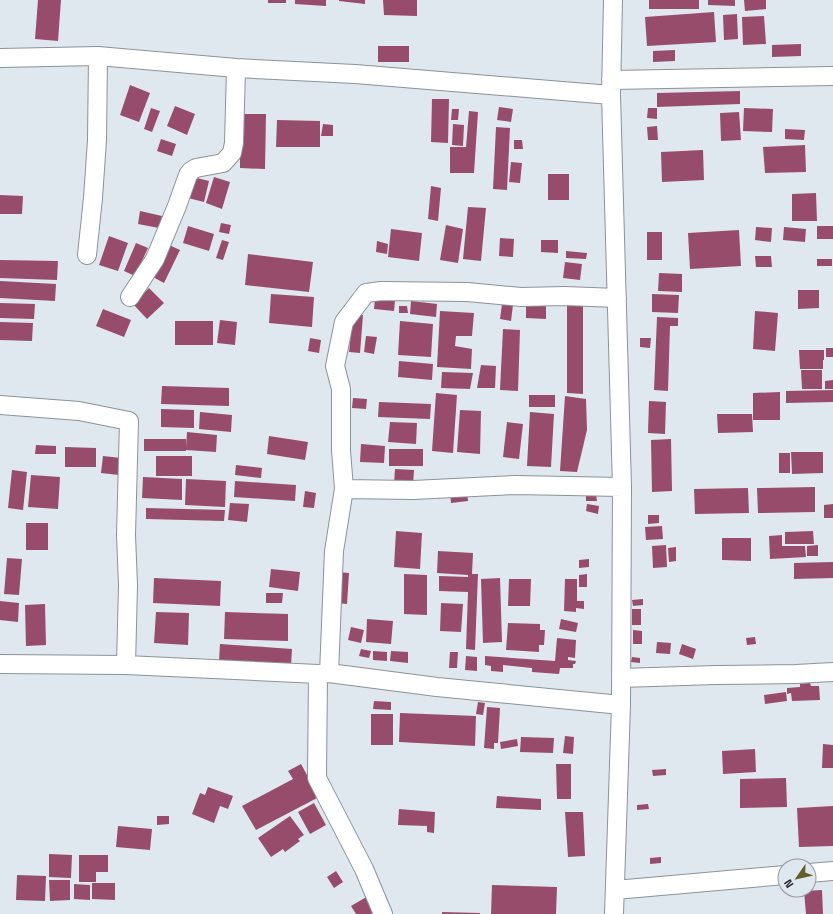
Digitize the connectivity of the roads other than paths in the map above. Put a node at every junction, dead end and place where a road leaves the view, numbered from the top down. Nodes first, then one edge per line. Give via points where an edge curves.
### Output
1 (614, 0) edge
2 (98, 56) junction
3 (0, 58) edge
4 (236, 68) junction
5 (833, 76) edge
6 (611, 88) junction
7 (87, 255) dead end
8 (130, 297) dead end
9 (617, 298) junction
10 (0, 405) edge
11 (622, 487) junction
12 (344, 488) junction
13 (0, 664) edge
14 (126, 665) junction
15 (833, 672) edge
16 (324, 674) junction
17 (621, 678) junction
18 (621, 705) junction
19 (833, 871) edge
20 (817, 872) edge
21 (777, 876) edge
22 (615, 890) junction
23 (383, 914) edge
24 (614, 914) edge

1 - 6 street
2 - 3 street
2 - 4 street
2 - 7 street via 97,140
4 - 6 street
4 - 8 street via 232,153 223,163 196,168 188,175 156,259
5 - 6 street
6 - 9 street
9 - 11 street
9 - 12 street via 521,297 467,292 366,293 344,322 335,366 341,389 340,450
10 - 14 street via 79,411 128,421
11 - 12 street via 515,485 413,490
11 - 17 street
12 - 16 street via 334,551
13 - 14 street
14 - 16 street
15 - 17 street
16 - 18 street
16 - 23 street via 317,778 364,869
17 - 18 street
18 - 22 street
19 - 20 street
21 - 22 street
22 - 24 street

